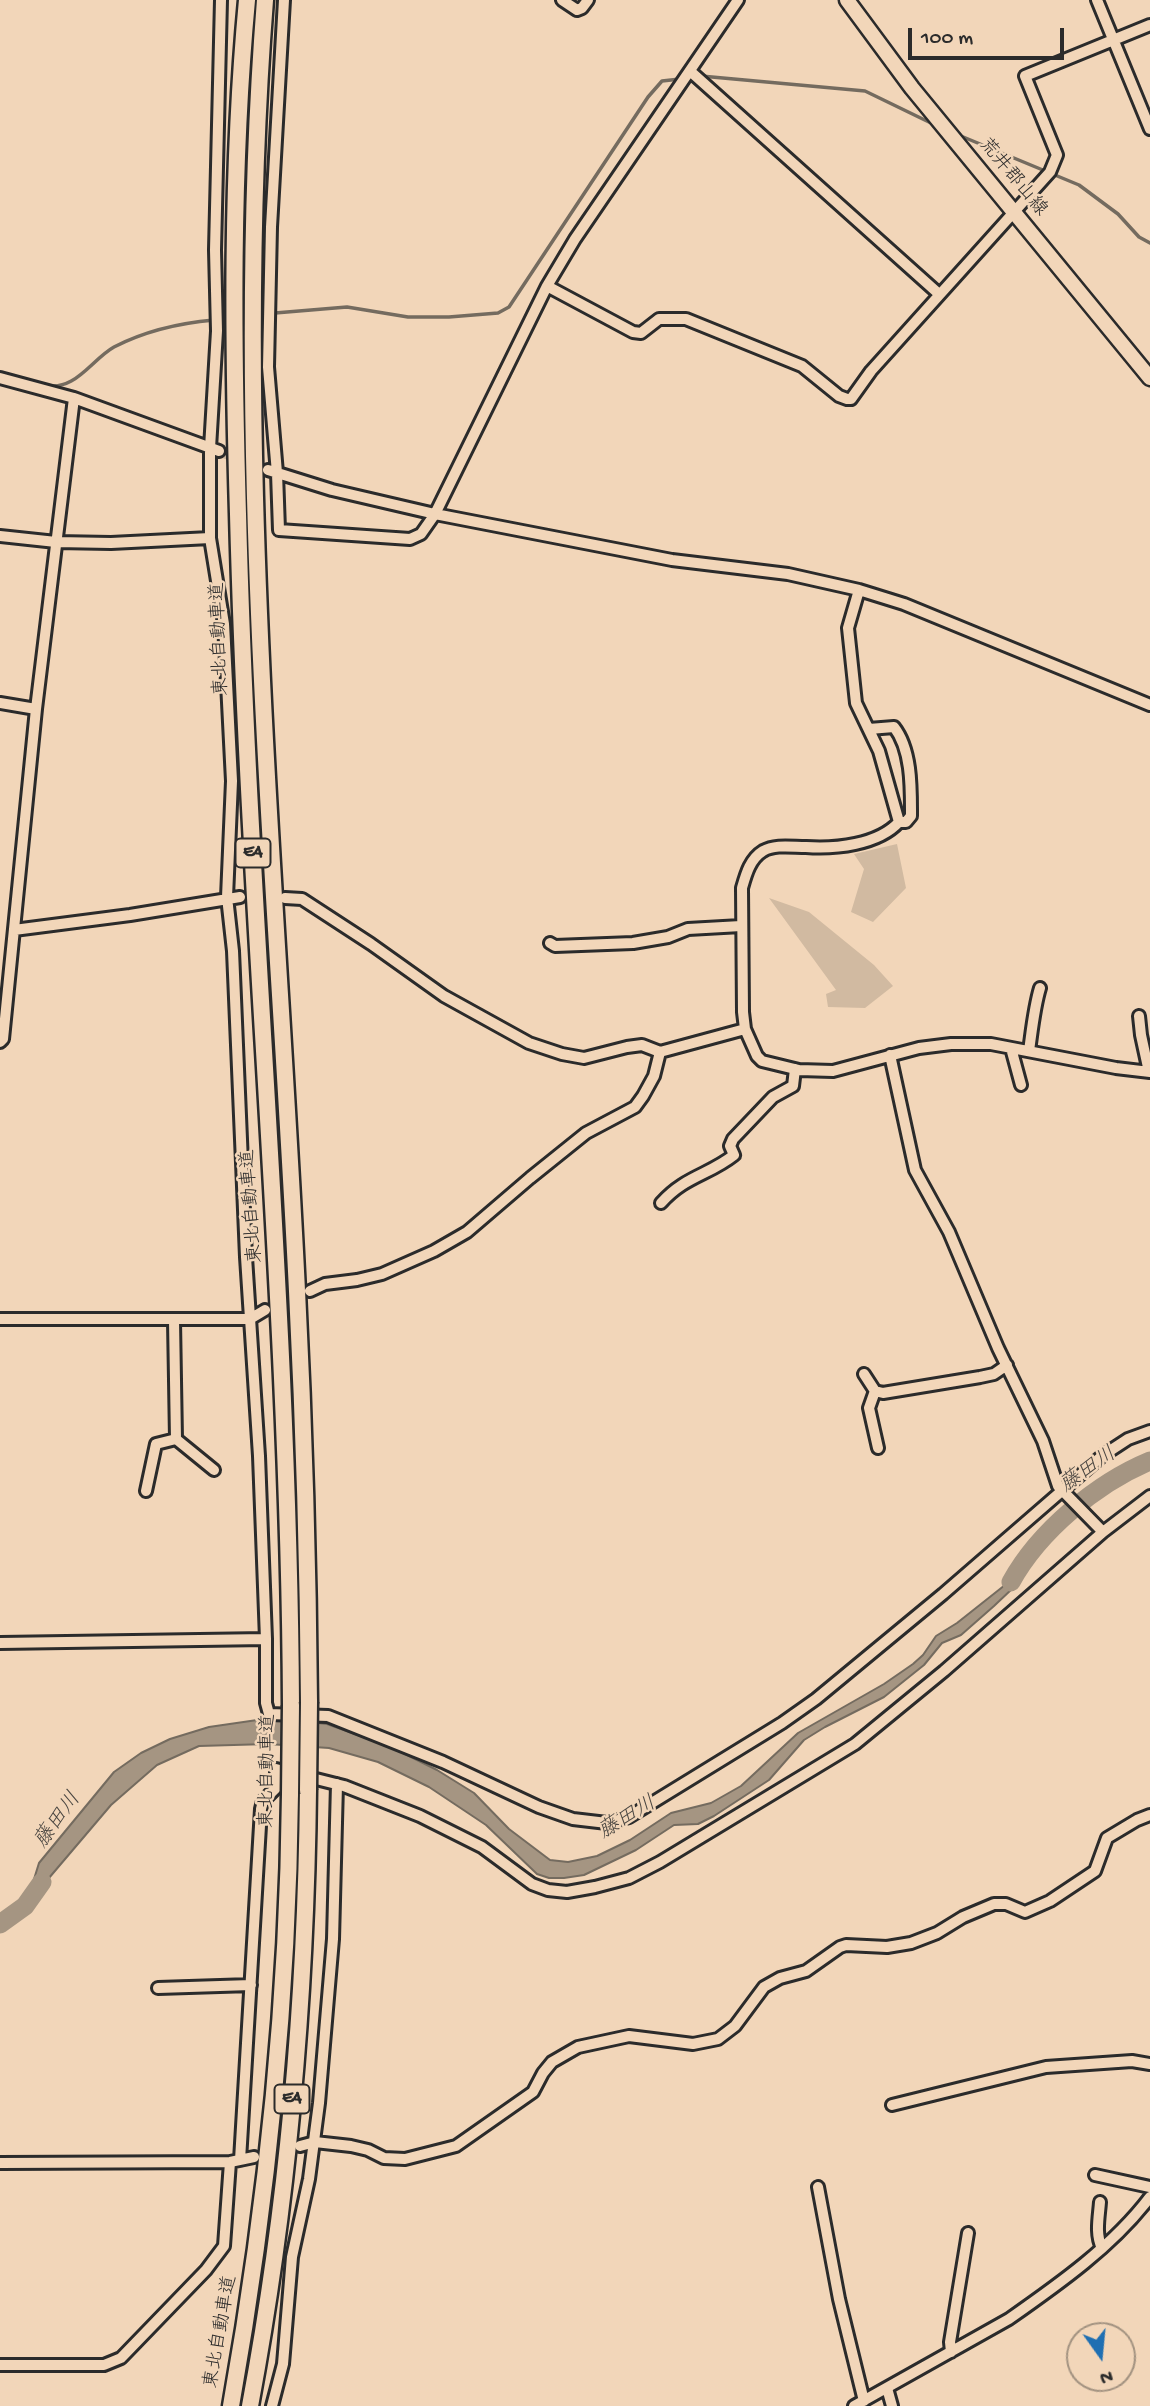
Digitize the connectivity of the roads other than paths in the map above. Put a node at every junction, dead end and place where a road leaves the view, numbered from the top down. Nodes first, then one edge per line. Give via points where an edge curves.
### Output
1 (221, 0) edge
2 (247, 0) edge
3 (265, 0) edge
4 (285, 0) edge
5 (562, 0) edge
6 (588, 0) edge
7 (847, 0) edge
8 (1097, 0) edge
9 (733, 2) edge
10 (1150, 25) edge
11 (1114, 40) junction
12 (690, 71) junction
13 (1150, 129) edge
14 (1015, 210) junction
15 (547, 286) junction
16 (939, 294) junction
17 (0, 378) edge
18 (1150, 378) edge
19 (74, 398) junction
20 (215, 449) junction
21 (272, 472) junction
22 (435, 514) junction
23 (0, 536) edge
24 (210, 538) junction
25 (56, 542) junction
26 (859, 590) junction
27 (0, 703) edge
28 (1150, 705) edge
29 (36, 709) junction
30 (869, 729) junction
31 (899, 822) junction
32 (227, 897) junction
33 (240, 897) dead end
34 (285, 898) dead end
35 (741, 926) junction
36 (14, 930) junction
37 (550, 943) dead end
38 (1040, 988) dead end
39 (1139, 1016) dead end
40 (745, 1029) junction
41 (0, 1042) edge
42 (1012, 1048) junction
43 (1029, 1051) junction
44 (660, 1052) junction
45 (890, 1055) junction
46 (795, 1069) junction
47 (1150, 1072) edge
48 (1021, 1085) dead end
49 (661, 1203) dead end
50 (310, 1291) dead end
51 (265, 1310) dead end
52 (0, 1319) edge
53 (250, 1319) junction
54 (174, 1321) junction
55 (1007, 1365) junction
56 (864, 1374) dead end
57 (875, 1391) junction
58 (1150, 1432) edge
59 (176, 1439) junction
60 (878, 1448) dead end
61 (214, 1469) dead end
62 (1063, 1490) junction
63 (146, 1491) dead end
64 (1150, 1496) edge
65 (1100, 1529) junction
66 (266, 1639) junction
67 (0, 1643) edge
68 (337, 1784) junction
69 (1150, 1815) edge
70 (251, 1985) junction
71 (158, 1987) dead end
72 (1150, 2064) edge
73 (892, 2105) dead end
74 (315, 2143) junction
75 (300, 2146) dead end
76 (254, 2157) dead end
77 (235, 2161) junction
78 (0, 2163) edge
79 (1095, 2175) dead end
80 (818, 2187) dead end
81 (1150, 2187) edge
82 (1150, 2197) edge
83 (1100, 2202) dead end
84 (968, 2233) dead end
85 (1102, 2248) junction
86 (951, 2352) junction
87 (0, 2365) edge
88 (887, 2388) junction
89 (859, 2403) edge
90 (231, 2406) edge
91 (250, 2406) edge
92 (272, 2406) edge
93 (892, 2406) edge

1 - 20 street
2 - 90 highway, 東北自動車道 / E4, bridge via 236,244 239,554 280,1303 291,1705 287,1896 272,2116 254,2275
3 - 91 highway, 東北自動車道 / E4, bridge via 253,257 257,579 297,1289 309,1702 300,1997 291,2115
4 - 21 street via 271,227 268,355
5 - 6 street via 576,10
7 - 14 main road, 荒井郡山線 via 912,88
8 - 11 street
9 - 12 street
10 - 11 street
11 - 13 street
11 - 14 street via 1025,76 1057,155 1050,172
12 - 15 street
12 - 16 street
14 - 16 street
14 - 18 main road, 荒井郡山線
15 - 16 street via 633,332 641,333 659,319 686,318 802,366 847,399
15 - 22 street
17 - 19 street
19 - 20 street
19 - 25 street
20 - 24 street
21 - 22 street
21 - 22 street via 279,530 410,539 421,534
22 - 26 street via 672,560 788,573
23 - 25 street
24 - 25 street
24 - 32 street via 224,624 232,781
25 - 29 street
26 - 28 street via 904,604
26 - 30 street via 848,628 856,703
27 - 29 street
29 - 36 street
30 - 31 street via 880,751
30 - 31 street via 895,729 907,759 911,816
31 - 35 street via 886,832 850,845 763,851 747,871 741,888
32 - 33 street
32 - 36 street
32 - 53 street
34 - 44 street via 302,899 444,996 529,1043 584,1058 642,1045
35 - 37 street via 688,929 633,943
35 - 40 street
36 - 41 street
38 - 43 street
39 - 47 street
40 - 44 street
40 - 46 street via 762,1061
42 - 43 street
42 - 45 street via 951,1044
42 - 48 street
43 - 47 street
44 - 50 street via 654,1076 635,1107 586,1133 467,1233 382,1274
45 - 46 street via 833,1071
45 - 55 street via 915,1170 949,1232
46 - 49 street via 793,1086 773,1097 733,1139 734,1155 672,1190
51 - 53 street
52 - 54 street
53 - 54 street
53 - 66 street
54 - 59 street
55 - 57 street via 980,1377
55 - 62 street
56 - 57 street
57 - 60 street via 869,1408
58 - 62 street via 1128,1439 1102,1456
59 - 61 street
59 - 63 street via 156,1444
62 - 65 street
62 - 66 street via 816,1699 618,1821 573,1819 539,1807 328,1716 269,1714
64 - 65 street
65 - 68 street via 944,1671 855,1744 629,1878 567,1892 548,1890 452,1831
66 - 67 street
68 - 70 street via 276,1769 276,1788 261,1809
68 - 74 street via 333,1939
69 - 74 street via 1107,1838 1095,1871 1050,1901 1026,1912 1006,1904 989,1905 937,1933 897,1947 840,1947 806,1971 764,1987 718,2039 693,2045 628,2036 558,2056 533,2092 456,2146 405,2159
70 - 71 street
70 - 77 street
72 - 73 street via 1132,2061 1046,2067
74 - 75 street
74 - 92 street via 292,2257 283,2364
76 - 77 street
77 - 78 street
77 - 87 street via 224,2246 121,2358 104,2365
79 - 81 street
80 - 89 street
82 - 85 street via 1132,2222
83 - 85 street
84 - 86 street
85 - 86 street via 1009,2319
86 - 88 street
88 - 89 street
88 - 93 street

